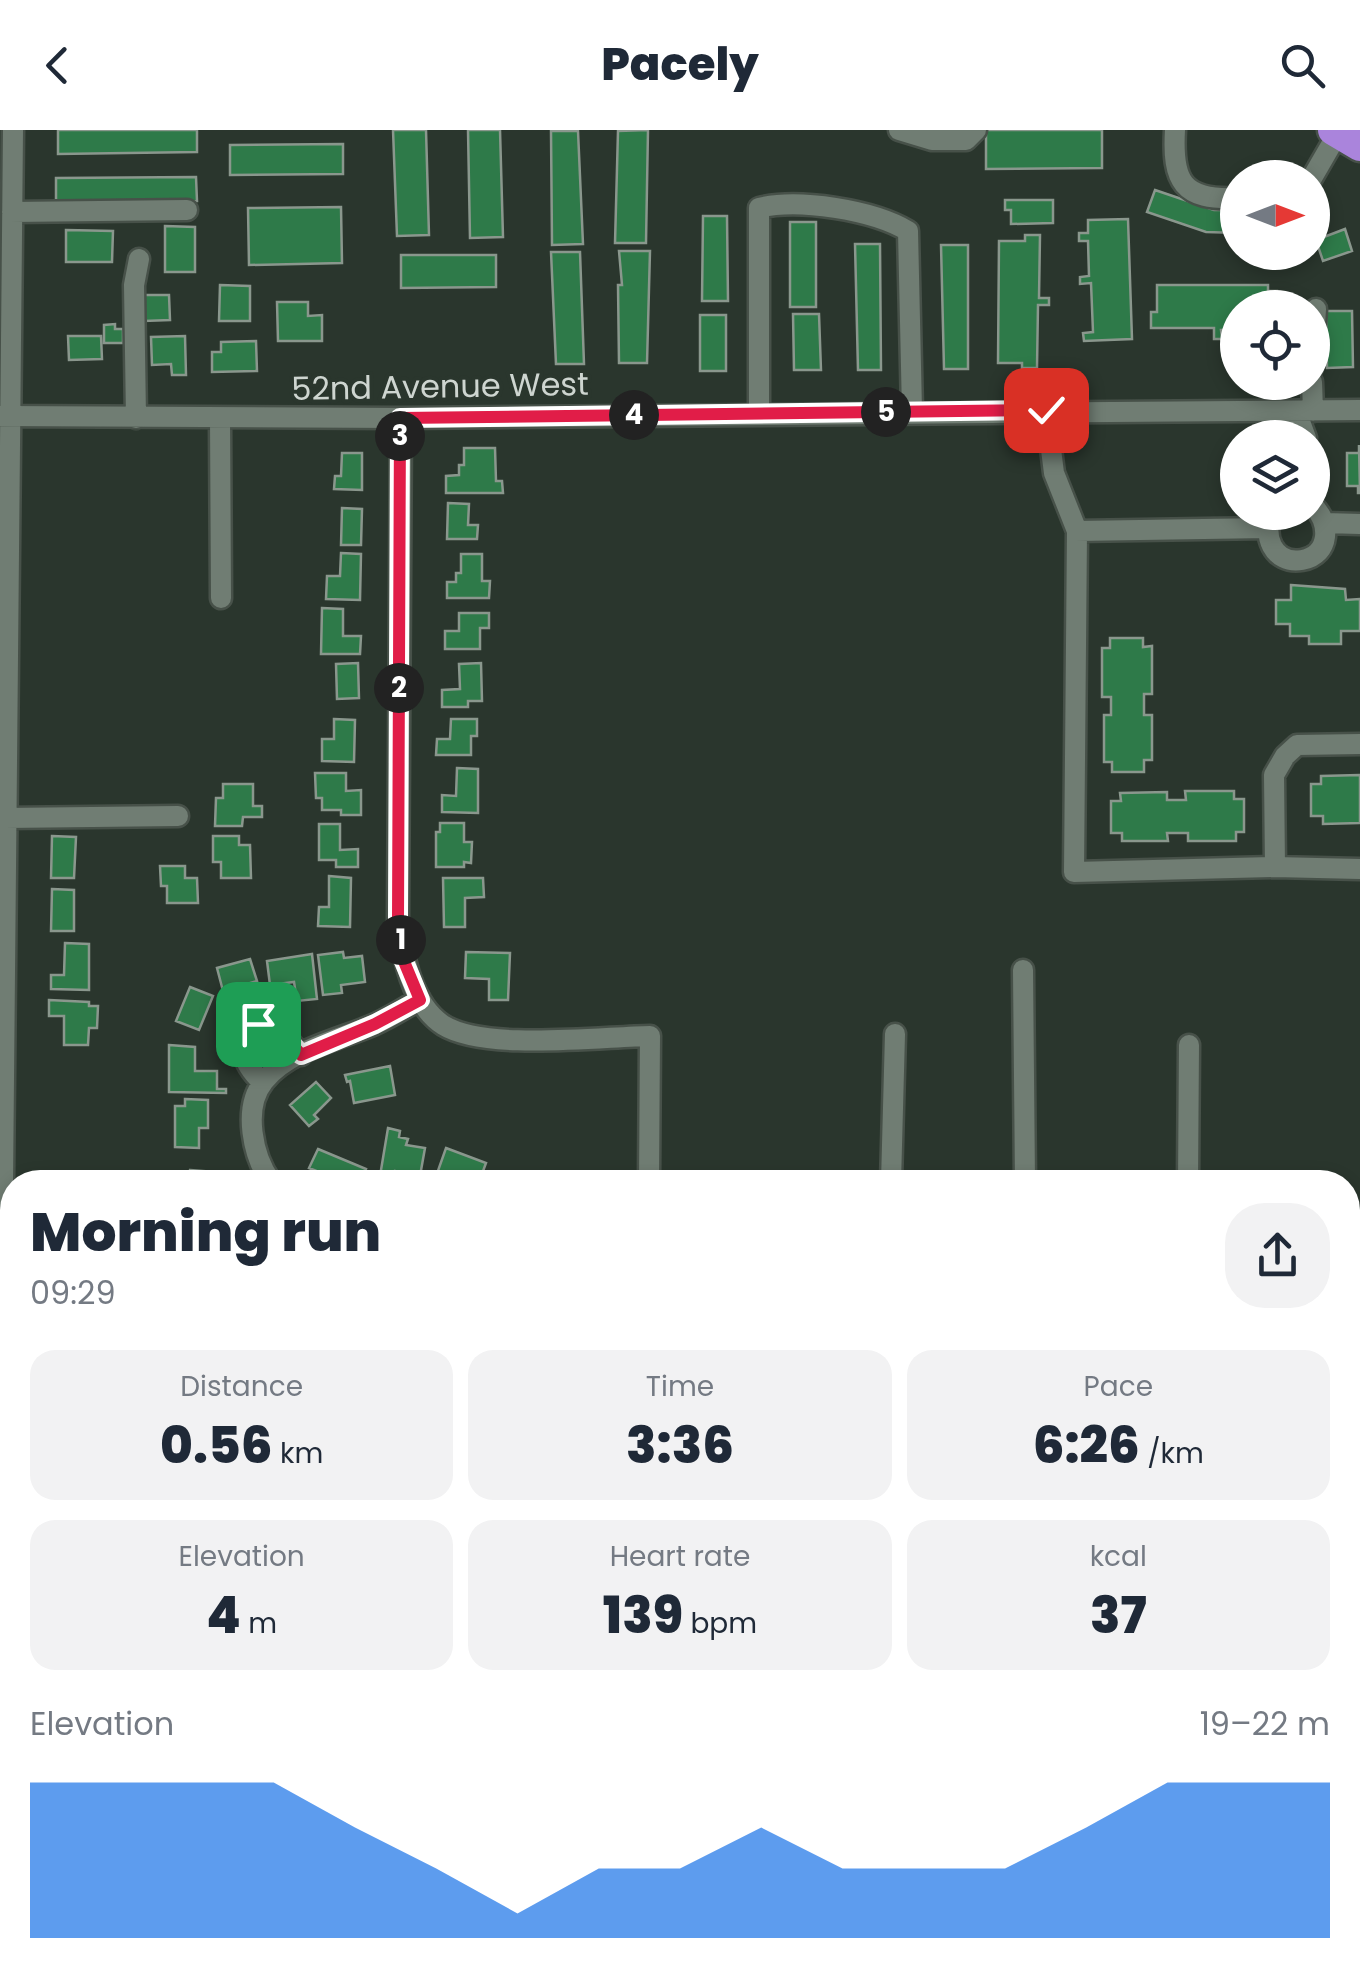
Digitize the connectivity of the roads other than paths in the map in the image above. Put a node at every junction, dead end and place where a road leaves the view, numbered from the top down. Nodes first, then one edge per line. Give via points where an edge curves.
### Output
1 (13, 130) edge
2 (899, 130) edge
3 (976, 130) edge
4 (1175, 130) edge
5 (1343, 136) edge
6 (1325, 160) edge
7 (1220, 199) edge
8 (187, 210) dead end
9 (12, 212) junction
10 (139, 259) dead end
11 (6, 288) edge
12 (5, 358) edge
13 (1307, 400) edge
14 (1046, 410) junction
15 (1304, 410) junction
16 (1360, 410) edge
17 (912, 411) junction
18 (759, 413) junction
19 (4, 416) edge
20 (136, 418) junction
21 (220, 418) junction
22 (400, 418) junction
23 (1297, 420) edge
24 (1305, 420) edge
25 (1220, 523) edge
26 (1330, 524) edge
27 (1360, 524) edge
28 (1270, 530) edge
29 (1326, 530) edge
30 (1077, 531) junction
31 (221, 598) dead end
32 (3, 741) edge
33 (1360, 744) edge
34 (178, 816) dead end
35 (5, 818) junction
36 (1275, 867) junction
37 (1360, 869) edge
38 (1023, 970) dead end
39 (420, 1000) junction
40 (894, 1034) dead end
41 (1189, 1045) dead end
42 (301, 1055) junction
43 (262, 1082) junction
44 (2, 1170) edge
45 (263, 1170) edge
46 (649, 1170) edge
47 (891, 1170) edge
48 (1025, 1170) edge
49 (1188, 1170) edge
50 (0, 1444) edge
51 (0, 1499) edge

1 - 9 street
2 - 3 street via 932,140 966,140
4 - 7 street via 1174,170 1182,184
5 - 6 street
8 - 9 street
9 - 11 street
10 - 20 street
11 - 12 street
12 - 19 street
13 - 15 street
14 - 15 street, 52nd Avenue West
14 - 17 street, 52nd Avenue West
14 - 30 street via 1054,473
15 - 16 street, 52nd Avenue West
15 - 23 street
15 - 24 street
17 - 18 street, 52nd Avenue West
17 - 18 street via 908,231 828,208 771,205 758,208
18 - 22 street, 52nd Avenue West
19 - 20 street, 52nd Avenue West
19 - 32 street
20 - 21 street, 52nd Avenue West
21 - 22 street, 52nd Avenue West
21 - 31 street
22 - 39 street via 398,921 403,959
25 - 30 street
26 - 27 street
28 - 29 street via 1274,550 1301,560 1318,551
30 - 36 street via 1074,872
32 - 35 street
33 - 36 street via 1298,745 1285,756 1274,776
34 - 35 street
35 - 44 street
36 - 37 street
38 - 48 street
39 - 42 street
39 - 46 street via 442,1024 486,1040 650,1036
40 - 47 street
41 - 49 street
42 - 43 street
42 - 43 street via 280,1029 258,1024 242,1043 242,1056
43 - 45 street via 250,1121
50 - 51 street

